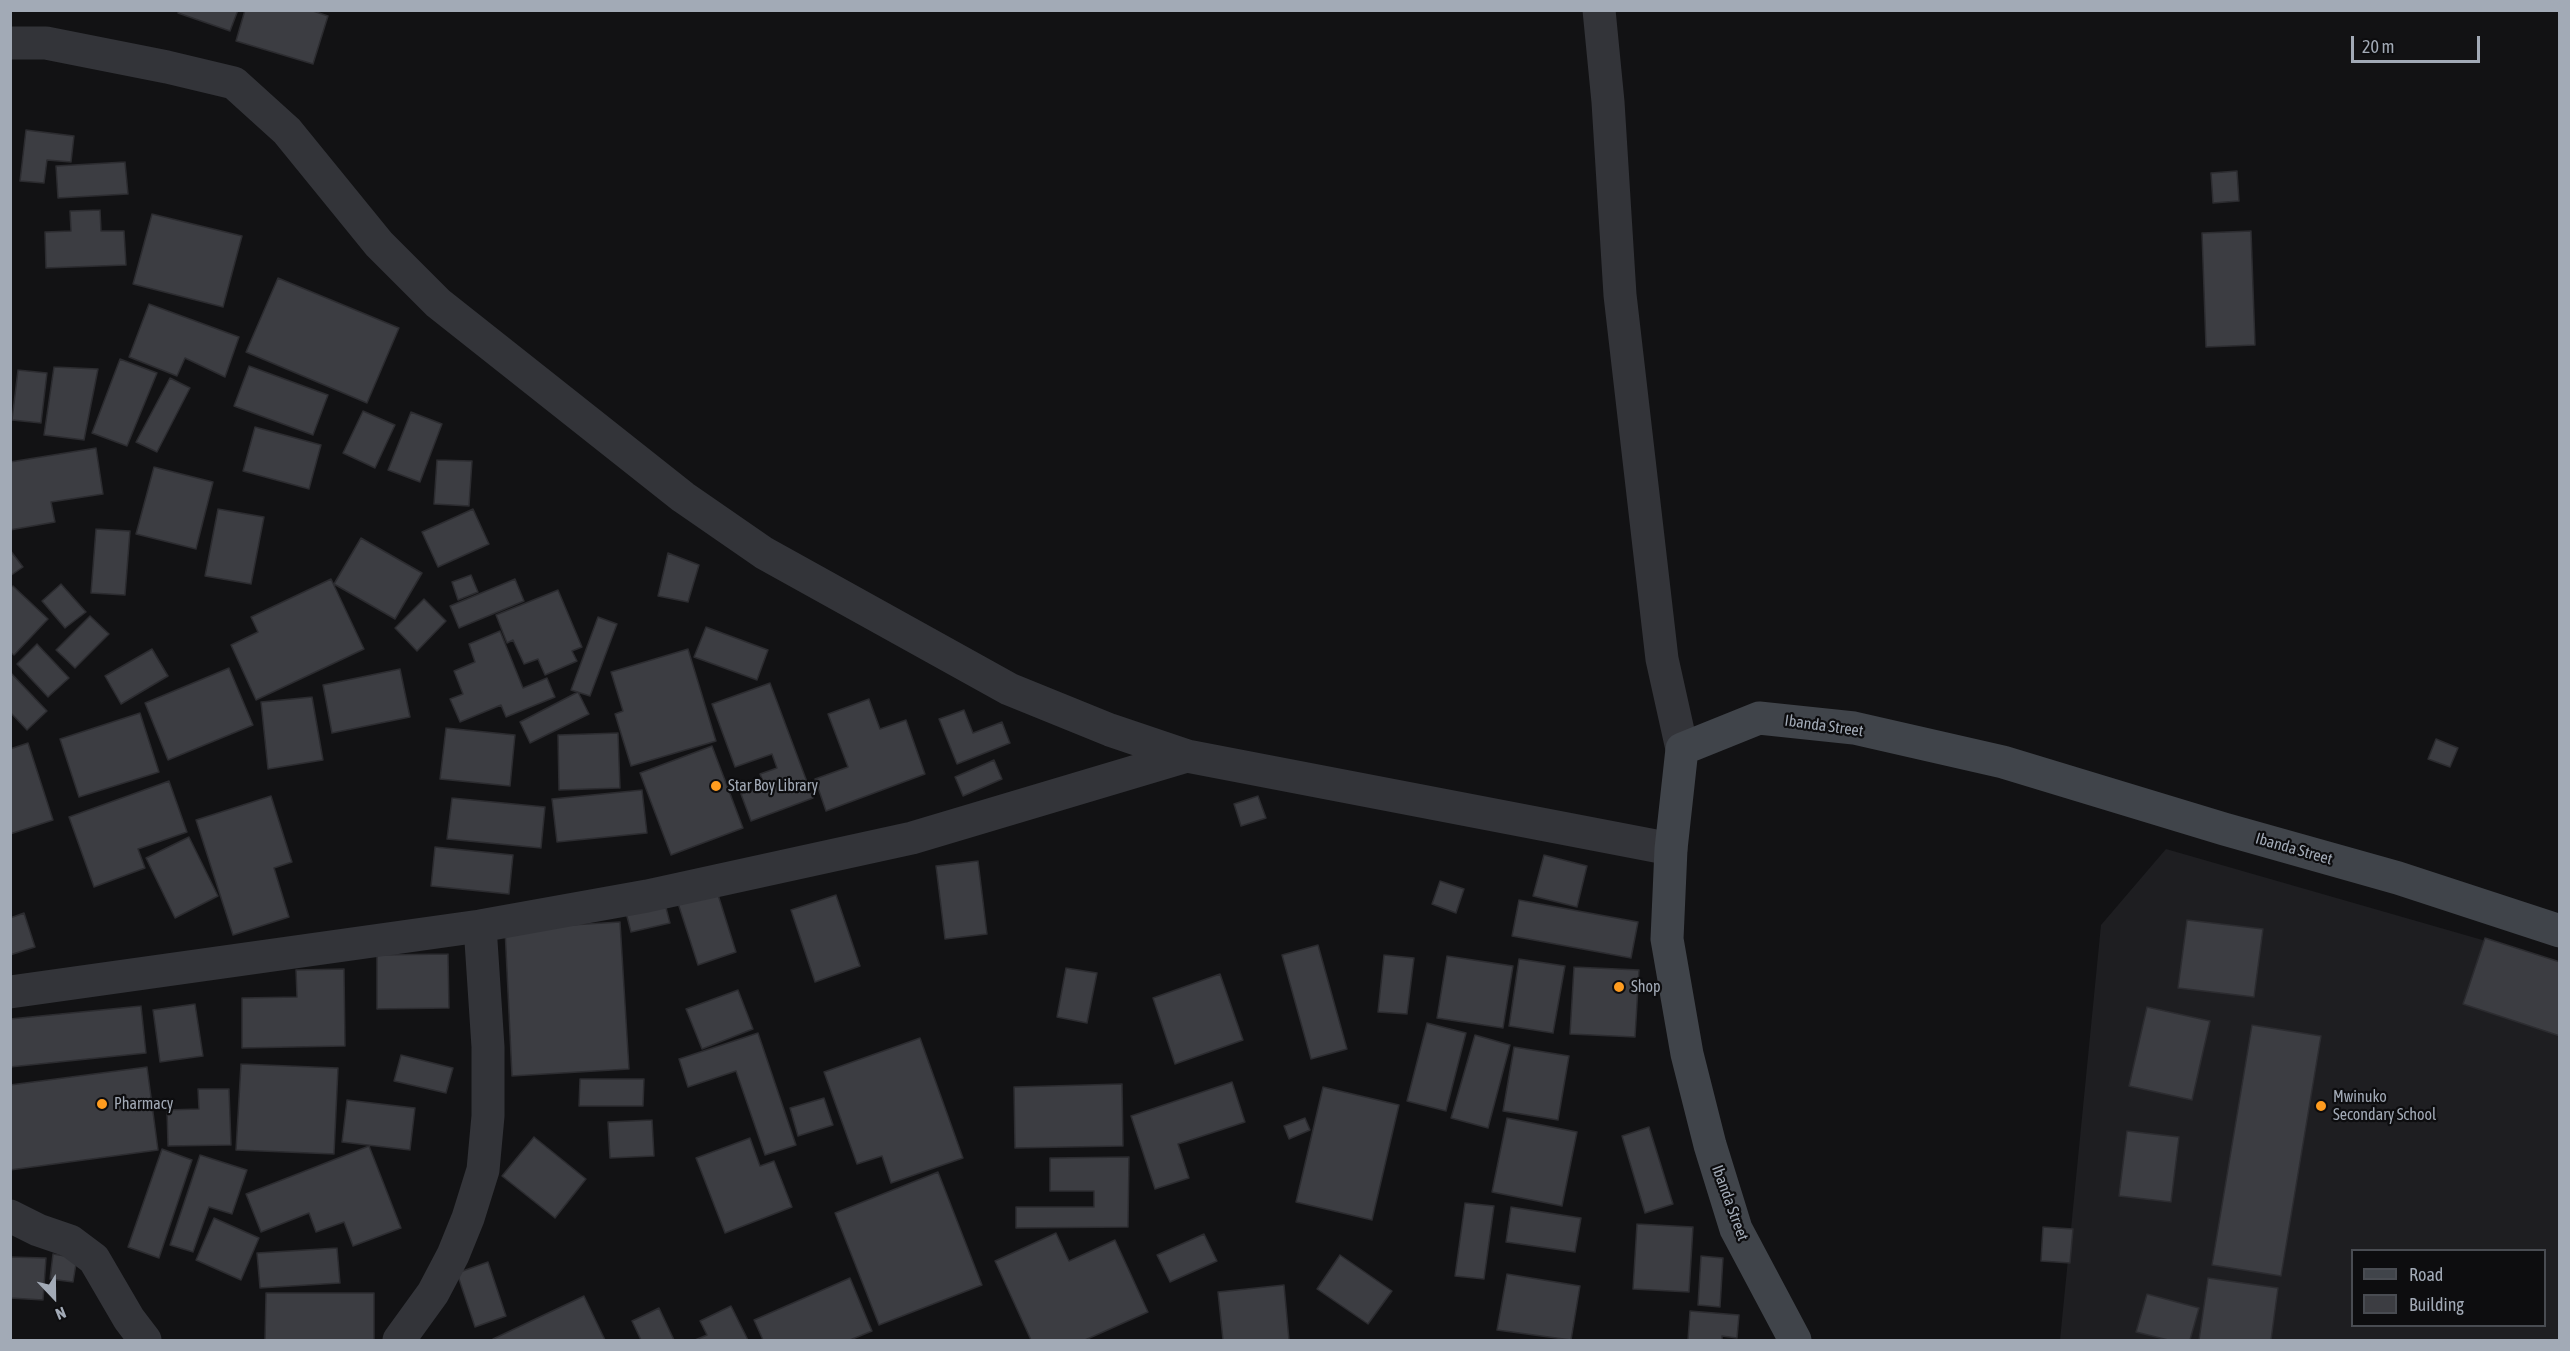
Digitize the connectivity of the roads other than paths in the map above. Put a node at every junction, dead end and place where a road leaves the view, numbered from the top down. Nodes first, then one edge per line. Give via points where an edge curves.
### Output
1 (1599, 10) edge
2 (10, 42) edge
3 (1682, 749) junction
4 (1187, 756) junction
5 (1671, 849) junction
6 (480, 926) junction
7 (2559, 931) edge
8 (10, 992) edge
9 (10, 1216) edge
10 (145, 1341) edge
11 (399, 1341) edge
12 (1795, 1341) edge

1 - 3 street via 1620,295 1662,659
2 - 4 street via 46,43 234,83 287,131 379,244 438,303 683,497 764,554 1009,689
3 - 5 street, Ibanda Street
3 - 7 street, Ibanda Street via 1759,718 1854,728 2003,762 2398,878
4 - 5 street
4 - 6 street via 912,838 647,896
5 - 12 street, Ibanda Street via 1667,939 1687,1054 1736,1229
6 - 8 street
6 - 11 street via 488,1047 483,1170 453,1255 433,1293
9 - 10 street via 70,1241 94,1258

